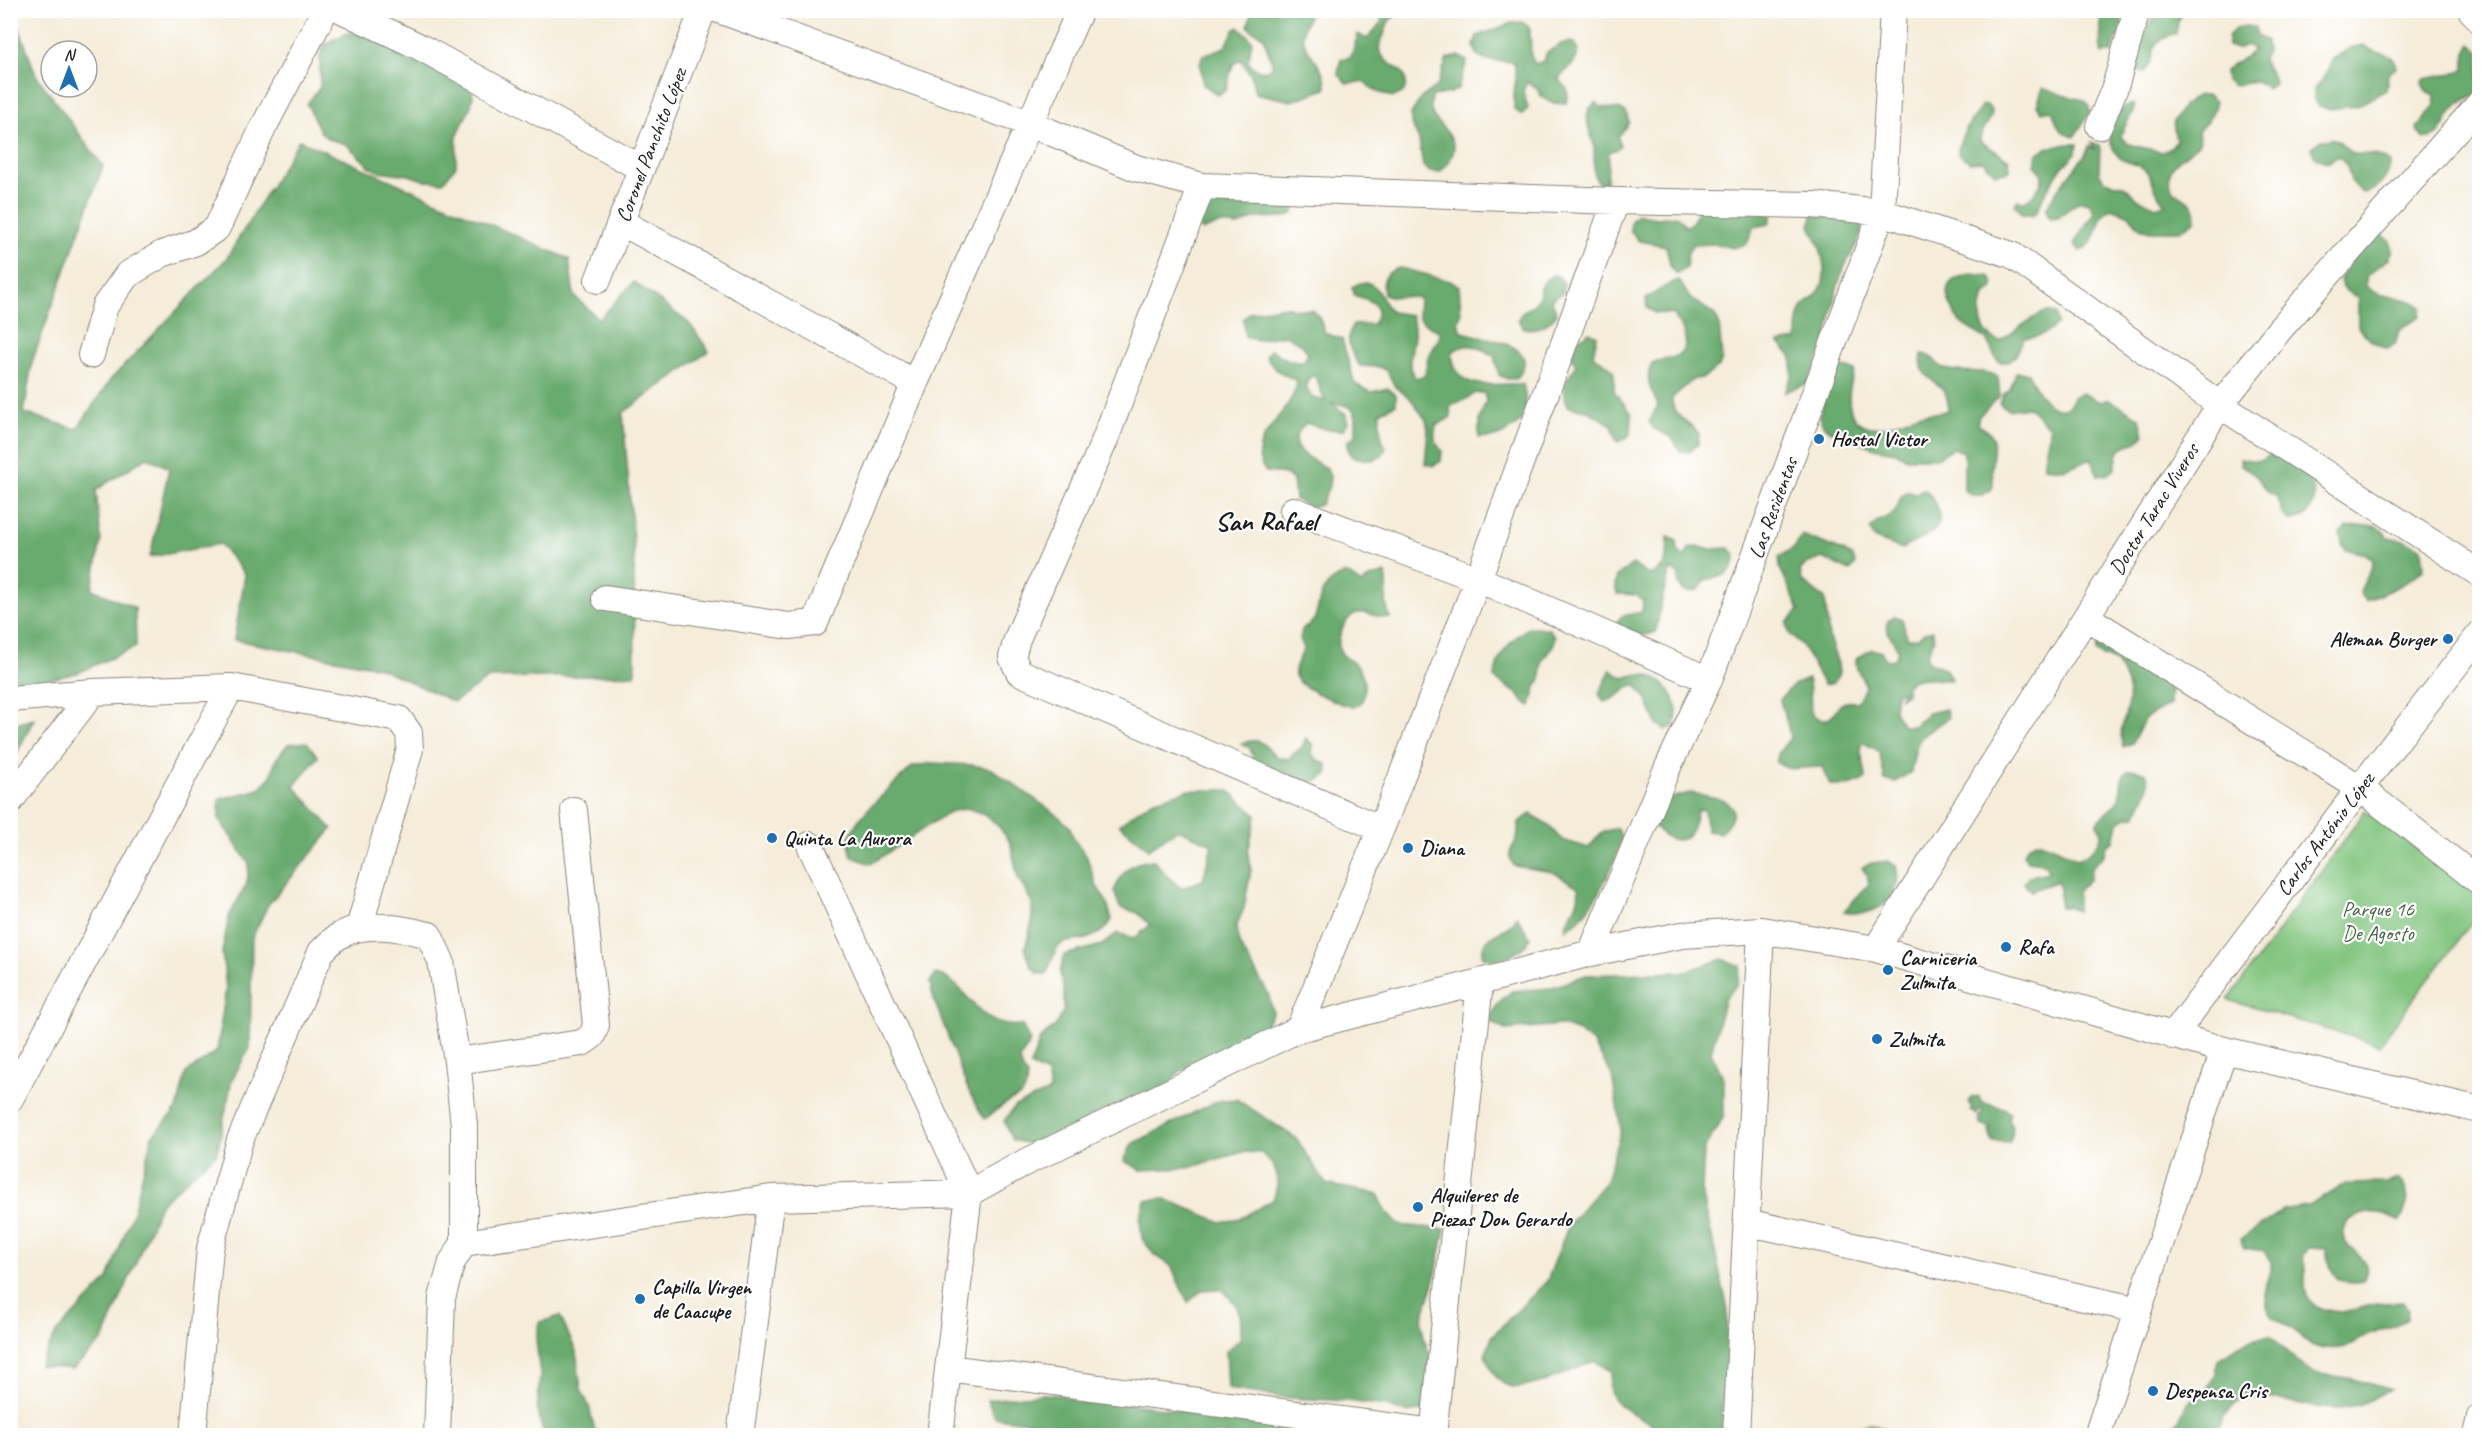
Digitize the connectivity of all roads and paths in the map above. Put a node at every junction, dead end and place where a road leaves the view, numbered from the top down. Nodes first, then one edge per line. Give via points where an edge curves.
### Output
1 (325, 10) edge
2 (342, 10) edge
3 (703, 10) edge
4 (719, 10) edge
5 (1080, 10) edge
6 (1893, 10) edge
7 (2137, 10) edge
8 (2471, 10) edge
9 (2480, 20) edge
10 (2480, 104) edge
11 (1031, 124) junction
12 (2099, 126) dead end
13 (641, 168) junction
14 (1202, 186) junction
15 (1616, 201) junction
16 (1882, 212) junction
17 (621, 222) junction
18 (598, 280) dead end
19 (91, 355) dead end
20 (915, 383) junction
21 (2220, 405) junction
22 (1293, 510) dead end
23 (2480, 574) edge
24 (1478, 579) junction
25 (605, 598) dead end
26 (2086, 617) junction
27 (2480, 634) edge
28 (1709, 680) junction
29 (231, 687) junction
30 (93, 692) junction
31 (10, 699) edge
32 (2360, 788) junction
33 (10, 801) edge
34 (574, 810) dead end
35 (1381, 829) junction
36 (810, 845) dead end
37 (2480, 882) edge
38 (359, 928) junction
39 (1761, 930) junction
40 (1876, 949) junction
41 (1591, 952) junction
42 (1480, 982) junction
43 (1299, 1029) junction
44 (2173, 1036) junction
45 (2224, 1050) junction
46 (457, 1061) junction
47 (10, 1099) edge
48 (2480, 1110) edge
49 (969, 1193) junction
50 (771, 1198) junction
51 (1746, 1222) junction
52 (464, 1243) junction
53 (2138, 1310) junction
54 (948, 1368) junction
55 (2480, 1417) edge
56 (1433, 1434) edge
57 (192, 1436) edge
58 (437, 1436) edge
59 (740, 1436) edge
60 (940, 1436) edge
61 (1736, 1436) edge
62 (2097, 1436) edge
63 (2476, 1436) edge

1 - 19 street via 263,128 217,228 127,275 105,306
2 - 13 street via 420,47
3 - 13 street, Coronel Panchito López
4 - 11 street
5 - 11 street
6 - 16 street, Las Residentas
7 - 12 street via 2115,87
8 - 9 street
10 - 21 street, Doctor Tarac Viveros via 2280,329
11 - 14 street via 1136,168
11 - 20 street
13 - 17 street, Coronel Panchito López
14 - 15 street
14 - 35 street via 1104,442 1012,657 1019,672
15 - 16 street via 1812,205
15 - 24 street
16 - 21 street via 2012,255
16 - 28 street, Las Residentas
17 - 18 street, Coronel Panchito López
17 - 20 street
20 - 25 street via 815,623 789,626
21 - 23 street
21 - 26 street, Doctor Tarac Viveros
22 - 24 street
24 - 28 street
24 - 35 street
26 - 32 street
26 - 40 street, Doctor Tarac Viveros
27 - 32 street, Carlos António López
28 - 41 street, Las Residentas via 1666,771
29 - 30 street
29 - 38 street via 399,719 409,733 410,749
29 - 47 street
30 - 31 street
30 - 33 street
32 - 37 street
32 - 44 street, Carlos António López
34 - 46 street via 596,1024 592,1036 582,1043
35 - 43 street
36 - 49 street
38 - 46 street via 400,928 429,935 441,962
38 - 57 street via 339,936 321,952 240,1140 210,1248
39 - 40 street
39 - 41 street via 1682,935
39 - 51 street
40 - 44 street
41 - 42 street
42 - 43 street
42 - 56 street
43 - 49 street
44 - 45 street
45 - 48 street
45 - 53 street
46 - 52 street via 464,1125
49 - 50 street
49 - 54 street
50 - 52 street
50 - 59 street
51 - 53 street
51 - 61 street
52 - 58 street via 452,1262 442,1298
53 - 62 street
54 - 56 street
54 - 60 street
55 - 63 street

